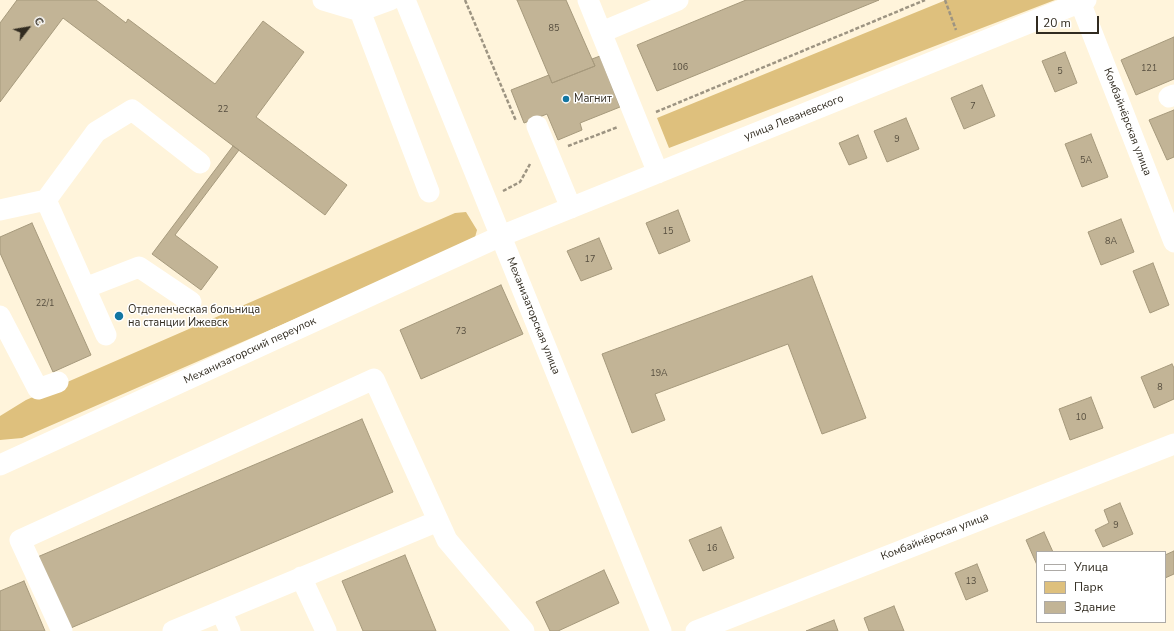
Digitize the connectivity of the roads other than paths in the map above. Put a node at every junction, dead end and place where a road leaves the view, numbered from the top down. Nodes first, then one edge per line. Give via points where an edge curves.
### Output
1 (323, 0) edge
2 (390, 0) edge
3 (405, 0) edge
4 (588, 0) edge
5 (678, 0) edge
6 (1083, 1) edge
7 (360, 11) junction
8 (602, 32) junction
9 (527, 125) road end
10 (200, 163) dead end
11 (658, 173) junction
12 (429, 192) dead end
13 (46, 200) junction
14 (571, 208) junction
15 (0, 210) edge
16 (501, 236) junction
17 (1174, 242) edge
18 (85, 288) junction
19 (191, 302) dead end
20 (0, 316) edge
21 (106, 335) dead end
22 (58, 382) dead end
23 (1174, 444) edge
24 (0, 465) edge
25 (438, 521) junction
26 (301, 577) junction
27 (221, 611) junction
28 (516, 629) edge
29 (62, 631) edge
30 (173, 631) edge
31 (230, 631) edge
32 (326, 631) edge
33 (662, 631) edge
34 (696, 631) edge

1 - 7 street
2 - 7 street
3 - 16 street, Механизаторская улица
4 - 8 street
5 - 8 street
6 - 11 street, улица Леваневского
6 - 17 street, Комбайнёрская улица
7 - 12 street
8 - 11 street
9 - 14 street via 548,154
10 - 13 street via 132,110 96,132
11 - 14 street, улица Леваневского
13 - 15 street
13 - 18 street
14 - 16 street, улица Леваневского
16 - 24 street, Механизаторский переулок
16 - 33 street, Механизаторская улица
18 - 19 street via 139,267
18 - 21 street
20 - 22 street via 38,389
23 - 34 street, Комбайнёрская улица
25 - 26 street
25 - 28 street via 447,540
25 - 29 street via 374,380 20,540
26 - 27 street
26 - 32 street
27 - 30 street
27 - 31 street

